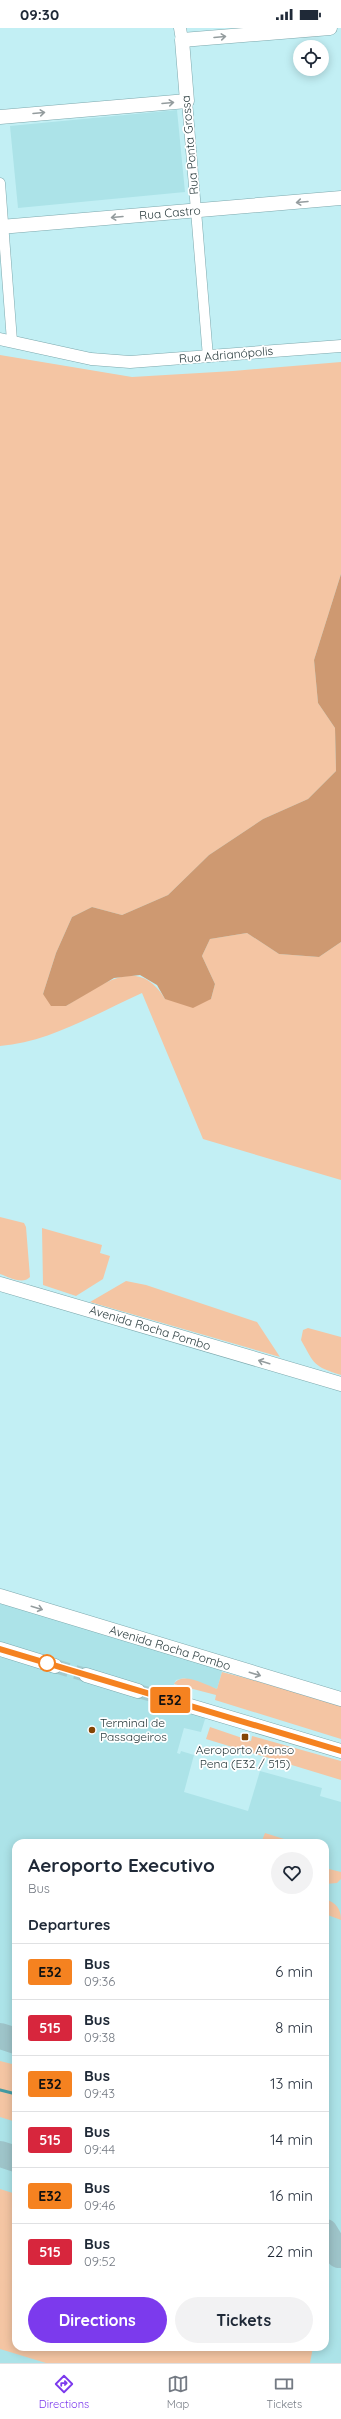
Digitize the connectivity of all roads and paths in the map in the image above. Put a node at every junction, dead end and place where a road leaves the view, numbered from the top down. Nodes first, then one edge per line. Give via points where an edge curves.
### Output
1 (330, 28) edge
2 (181, 34) edge
3 (187, 101) junction
4 (0, 117) edge
5 (0, 183) edge
6 (341, 198) edge
7 (196, 211) junction
8 (2, 227) edge
9 (0, 338) edge
10 (12, 342) junction
11 (341, 346) edge
12 (208, 357) junction
13 (0, 1284) edge
14 (29, 1293) junction
15 (0, 1295) edge
16 (302, 1373) junction
17 (341, 1384) edge
18 (341, 1389) edge
19 (0, 1596) edge
20 (0, 1649) edge
21 (55, 1666) tunnel mouth
22 (86, 1675) tunnel mouth
23 (138, 1691) tunnel mouth
24 (341, 1699) edge
25 (170, 1700) tunnel mouth
26 (341, 1751) edge

2 -> 1 main road
2 - 3 main road, Rua Ponta Grossa
4 -> 3 main road
3 - 7 street, Rua Ponta Grossa
5 - 8 street
6 -> 7 main road, Rua Castro
7 -> 8 main road, Rua Castro
7 - 12 street, Rua Ponta Grossa
8 - 10 street
9 - 10 street, Rua Adrianópolis
10 - 12 street, Rua Adrianópolis via 110,362 151,362
11 - 12 street, Rua Adrianópolis
13 - 14 main road, Avenida Rocha Pombo
14 - 15 main road, Avenida Rocha Pombo
16 -> 14 main road, Avenida Rocha Pombo
16 - 17 main road, Avenida Rocha Pombo
16 - 18 main road
19 -> 24 main road, Avenida Rocha Pombo
20 - 21 main road
22 - 23 main road
25 - 26 main road

